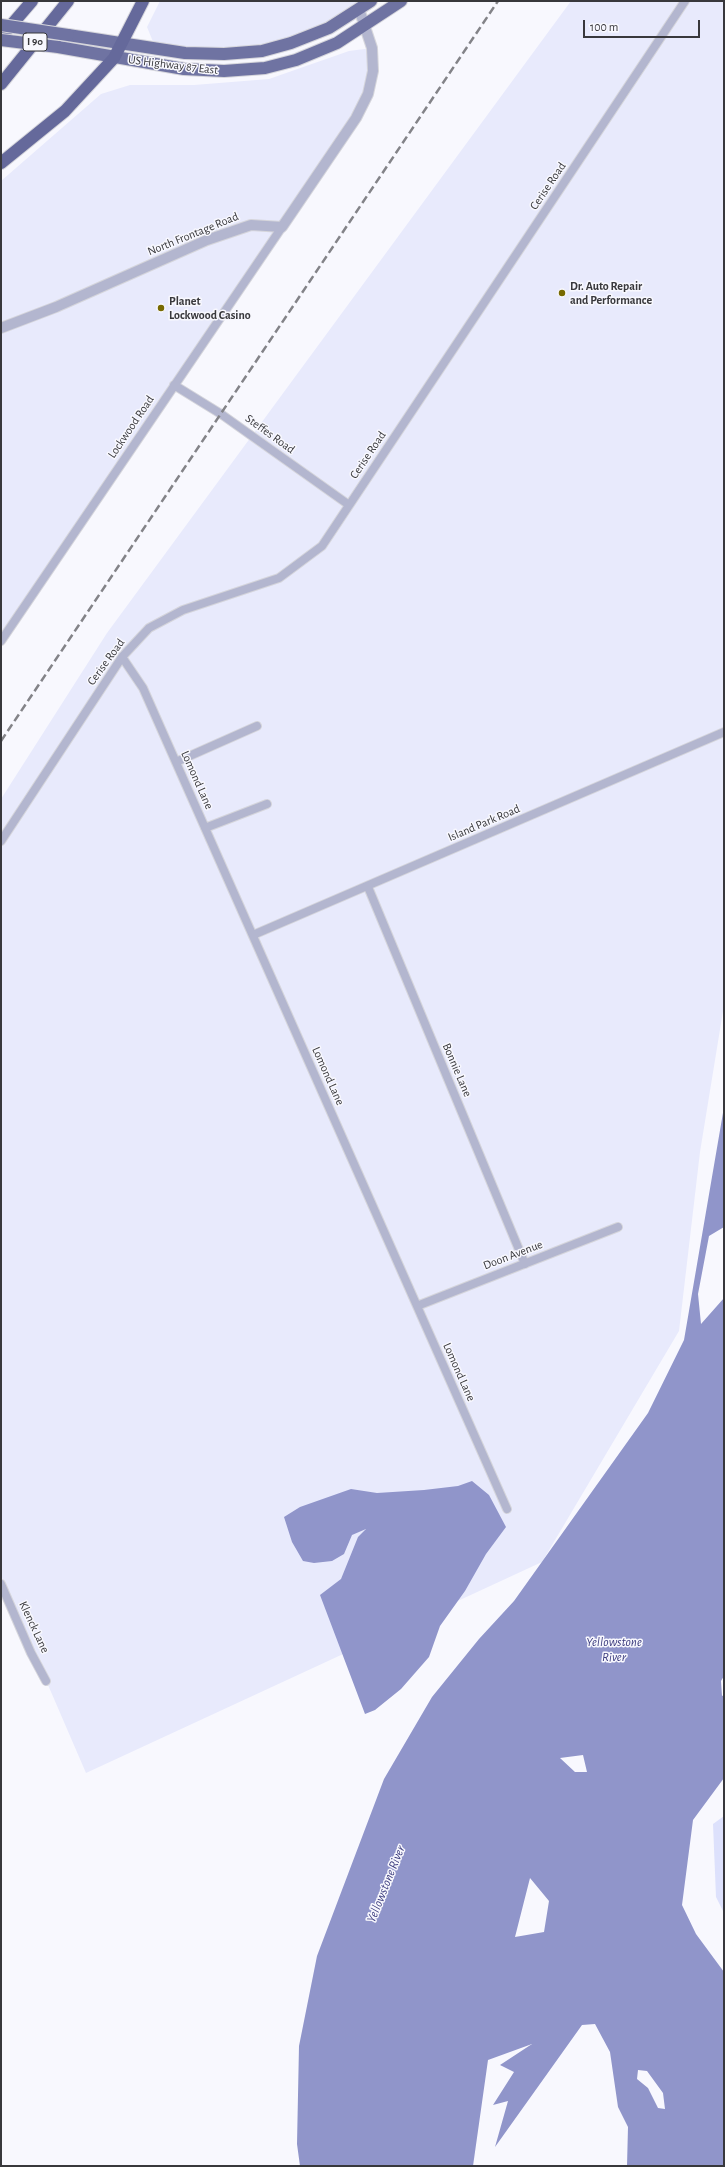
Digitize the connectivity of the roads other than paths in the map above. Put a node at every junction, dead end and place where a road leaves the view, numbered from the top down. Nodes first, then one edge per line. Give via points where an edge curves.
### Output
1 (32, 1) edge
2 (68, 1) edge
3 (143, 1) edge
4 (371, 1) edge
5 (401, 1) edge
6 (685, 1) edge
7 (359, 9) junction
8 (1, 25) edge
9 (365, 26) junction
10 (1, 38) edge
11 (121, 44) junction
12 (114, 58) junction
13 (1, 84) edge
14 (1, 162) edge
15 (282, 227) junction
16 (1, 328) edge
17 (174, 385) junction
18 (349, 505) junction
19 (1, 641) edge
20 (122, 657) junction
21 (257, 726) dead end
22 (724, 732) edge
23 (176, 762) junction
24 (267, 804) dead end
25 (205, 828) junction
26 (1, 841) edge
27 (368, 887) junction
28 (253, 935) junction
29 (618, 1227) dead end
30 (525, 1264) junction
31 (417, 1306) junction
32 (507, 1509) dead end
33 (1, 1584) edge
34 (46, 1681) dead end

1 - 10 highway, I 90
2 - 13 highway, I 90
3 - 11 highway
4 - 7 highway, US Highway 87 East
5 - 9 highway, US Highway 87 East
6 - 18 street, Cerise Road
7 - 9 street
7 - 11 highway, US Highway 87 East via 330,28 262,51 224,54 185,53
8 - 11 highway, US Highway 87 East, bridge
9 - 12 highway, US Highway 87 East via 337,43 296,60 265,68 224,71 184,69
9 - 15 street via 372,48 373,71 368,94 356,118
10 - 12 highway, US Highway 87 East, bridge
11 - 12 highway
12 - 14 highway via 65,111
15 - 16 street, North Frontage Road via 250,225 207,240 56,307
15 - 17 street, Lockwood Road
17 - 18 street, Steffes Road via 221,414
17 - 19 street, Lockwood Road
18 - 20 street, Cerise Road via 322,546 279,578 182,610 149,628
20 - 23 street, Lomond Lane via 143,688
20 - 26 street, Cerise Road
21 - 23 street
22 - 27 street, Island Park Road
23 - 25 street, Lomond Lane
24 - 25 street
25 - 28 street, Lomond Lane
27 - 28 street, Island Park Road
27 - 30 street, Bonnie Lane
28 - 31 street, Lomond Lane
29 - 30 street, Doon Avenue
30 - 31 street, Doon Avenue
31 - 32 street, Lomond Lane
33 - 34 street, Klenck Lane

